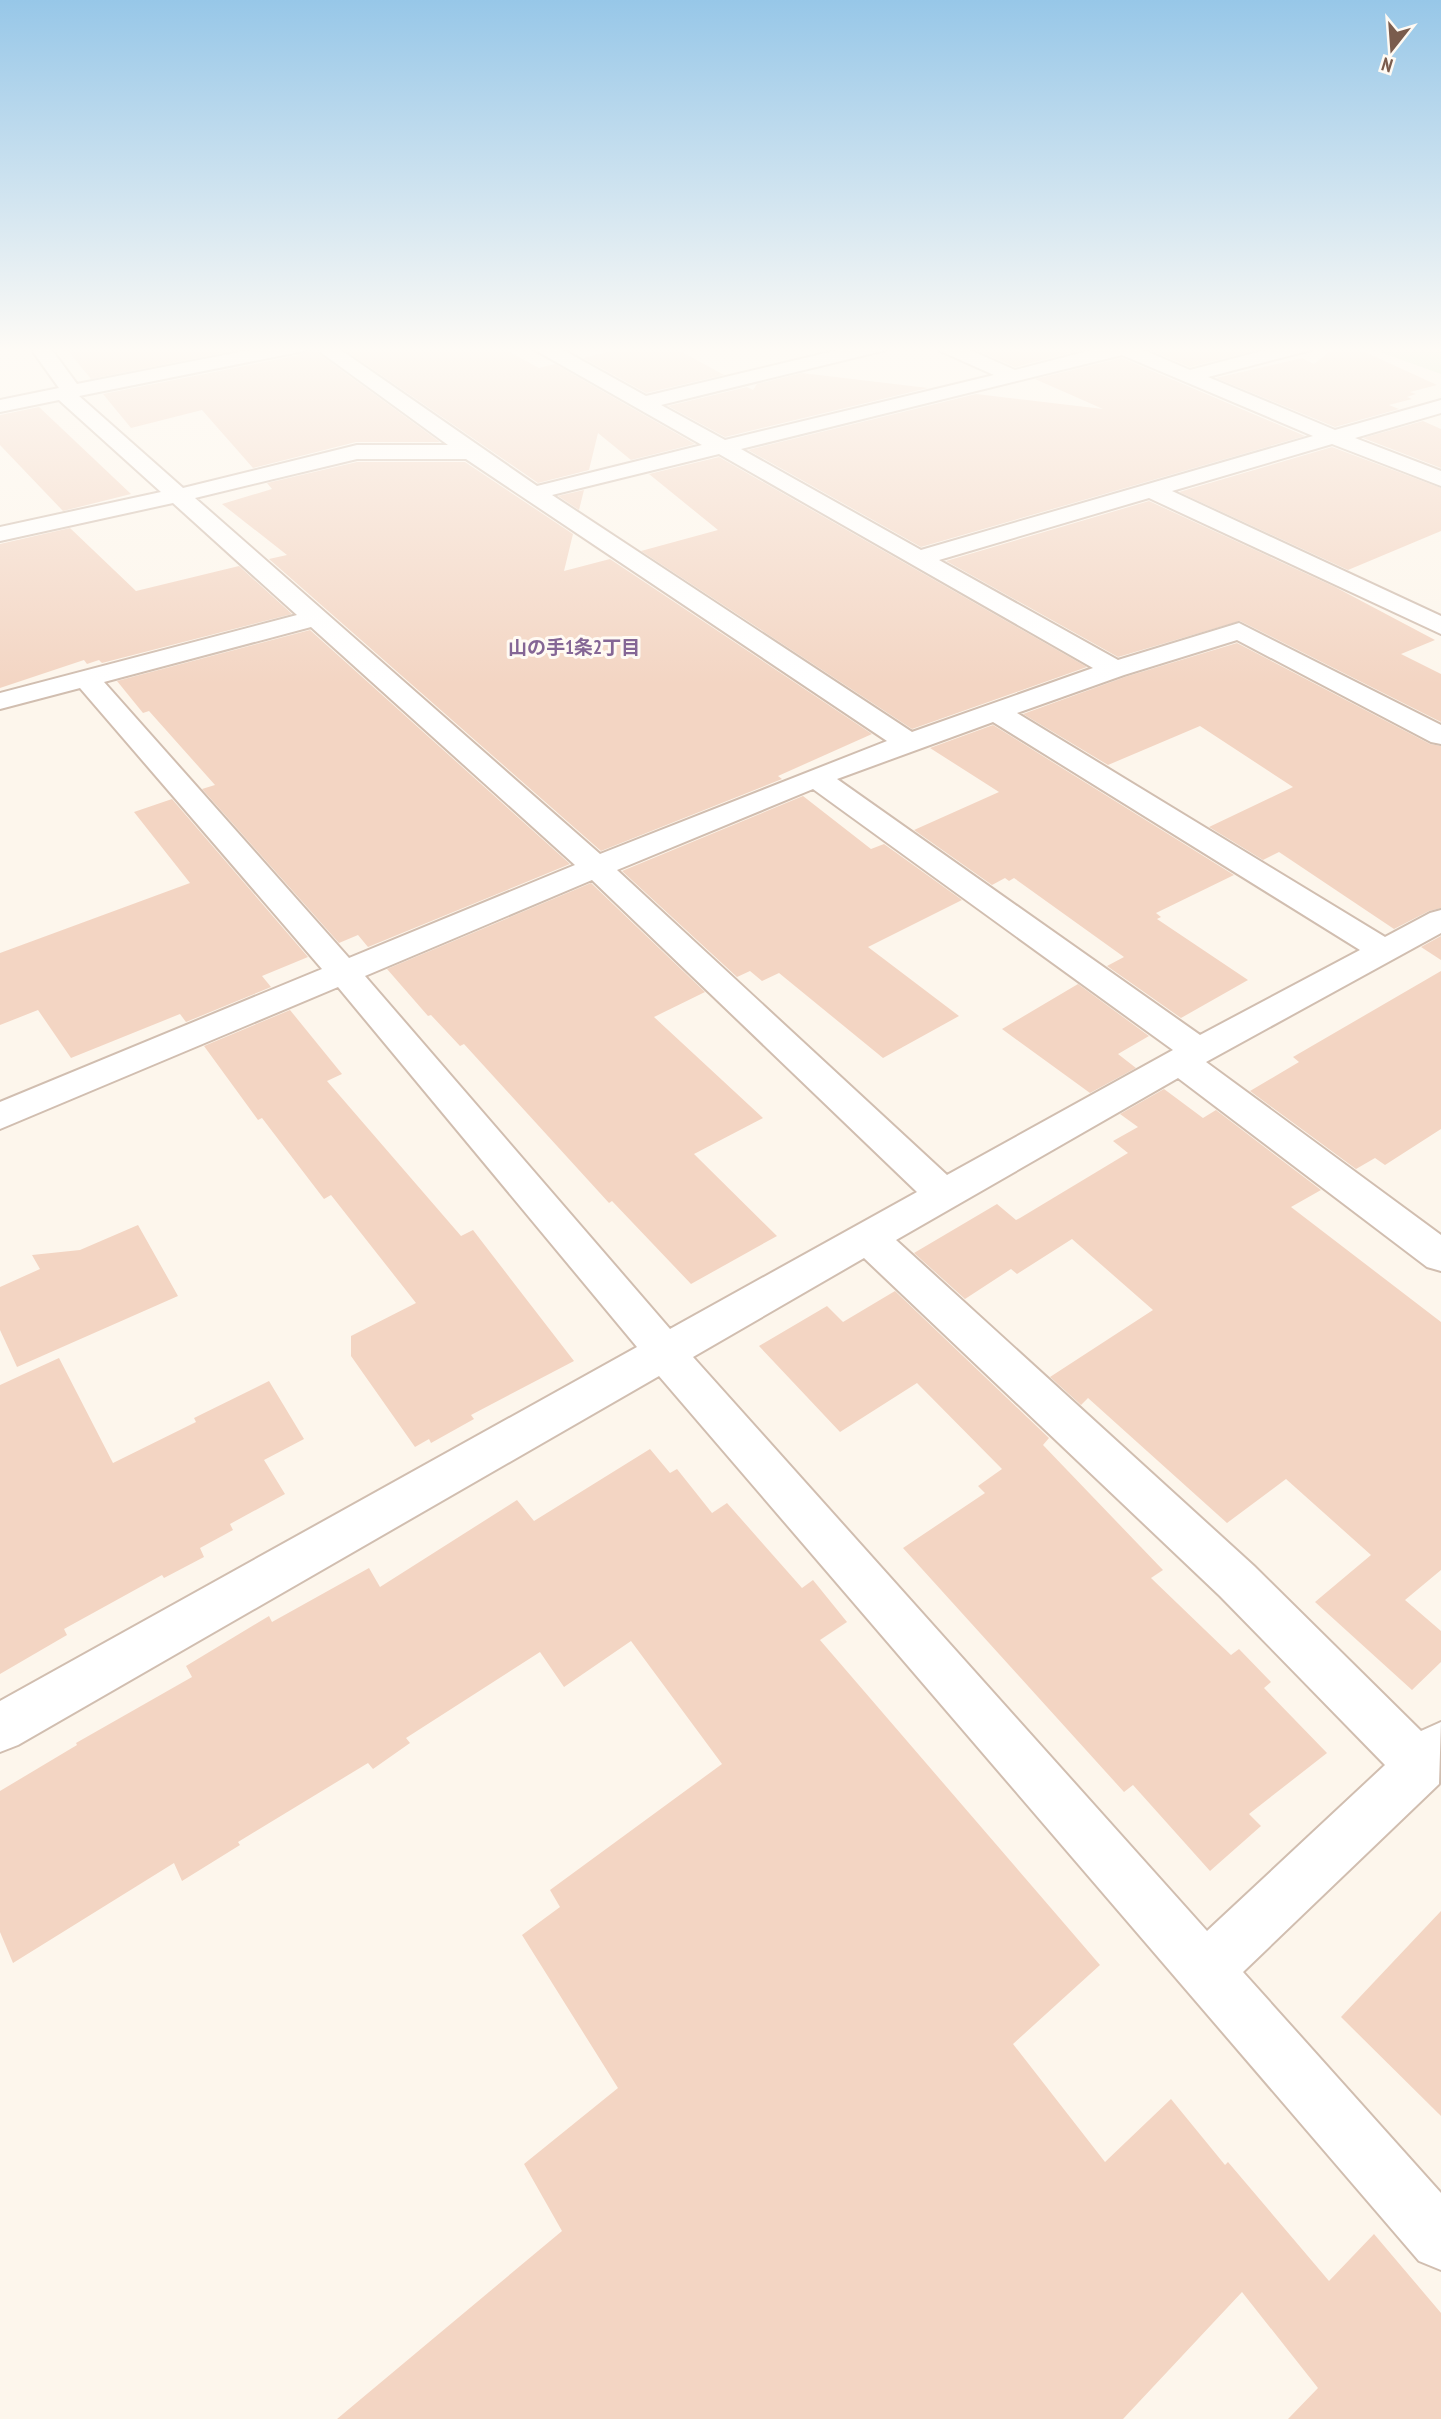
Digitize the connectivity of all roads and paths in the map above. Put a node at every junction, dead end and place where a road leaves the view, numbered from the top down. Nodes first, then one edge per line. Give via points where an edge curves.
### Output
1 (141, 459) edge
2 (329, 459) edge
3 (482, 459) edge
4 (677, 459) edge
5 (742, 459) edge
6 (1258, 459) edge
7 (1389, 459) edge
8 (1441, 479) edge
9 (1151, 490) junction
10 (534, 493) junction
11 (180, 495) junction
12 (0, 534) edge
13 (918, 558) junction
14 (314, 618) junction
15 (1441, 626) edge
16 (1115, 669) junction
17 (86, 678) junction
18 (0, 701) edge
19 (996, 712) junction
20 (1441, 736) edge
21 (909, 743) junction
22 (817, 779) junction
23 (596, 867) junction
24 (1441, 920) edge
25 (1383, 950) junction
26 (344, 974) junction
27 (1189, 1056) junction
28 (0, 1116) edge
29 (944, 1195) junction
30 (868, 1238) junction
31 (1441, 1256) edge
32 (663, 1352) junction
33 (0, 1728) edge
34 (1431, 1756) edge
35 (1206, 1970) junction
36 (1441, 2239) edge

1 - 11 street
2 - 11 street
3 - 10 street
4 - 10 street
5 - 13 street
6 - 9 street
7 - 8 street
9 - 13 street
9 - 15 street
10 - 21 street
11 - 12 street
11 - 14 street
13 - 16 street
14 - 17 street
14 - 23 street
16 - 19 street
16 - 20 street via 1239,631
17 - 18 street
17 - 26 street
19 - 21 street
19 - 25 street
21 - 22 street
22 - 23 street
22 - 27 street
23 - 26 street
23 - 29 street
24 - 25 street
25 - 27 street
26 - 28 street
26 - 32 street
27 - 29 street
27 - 31 street
29 - 30 street
30 - 32 street
30 - 34 street
32 - 33 street
32 - 35 street
34 - 35 street
35 - 36 street

